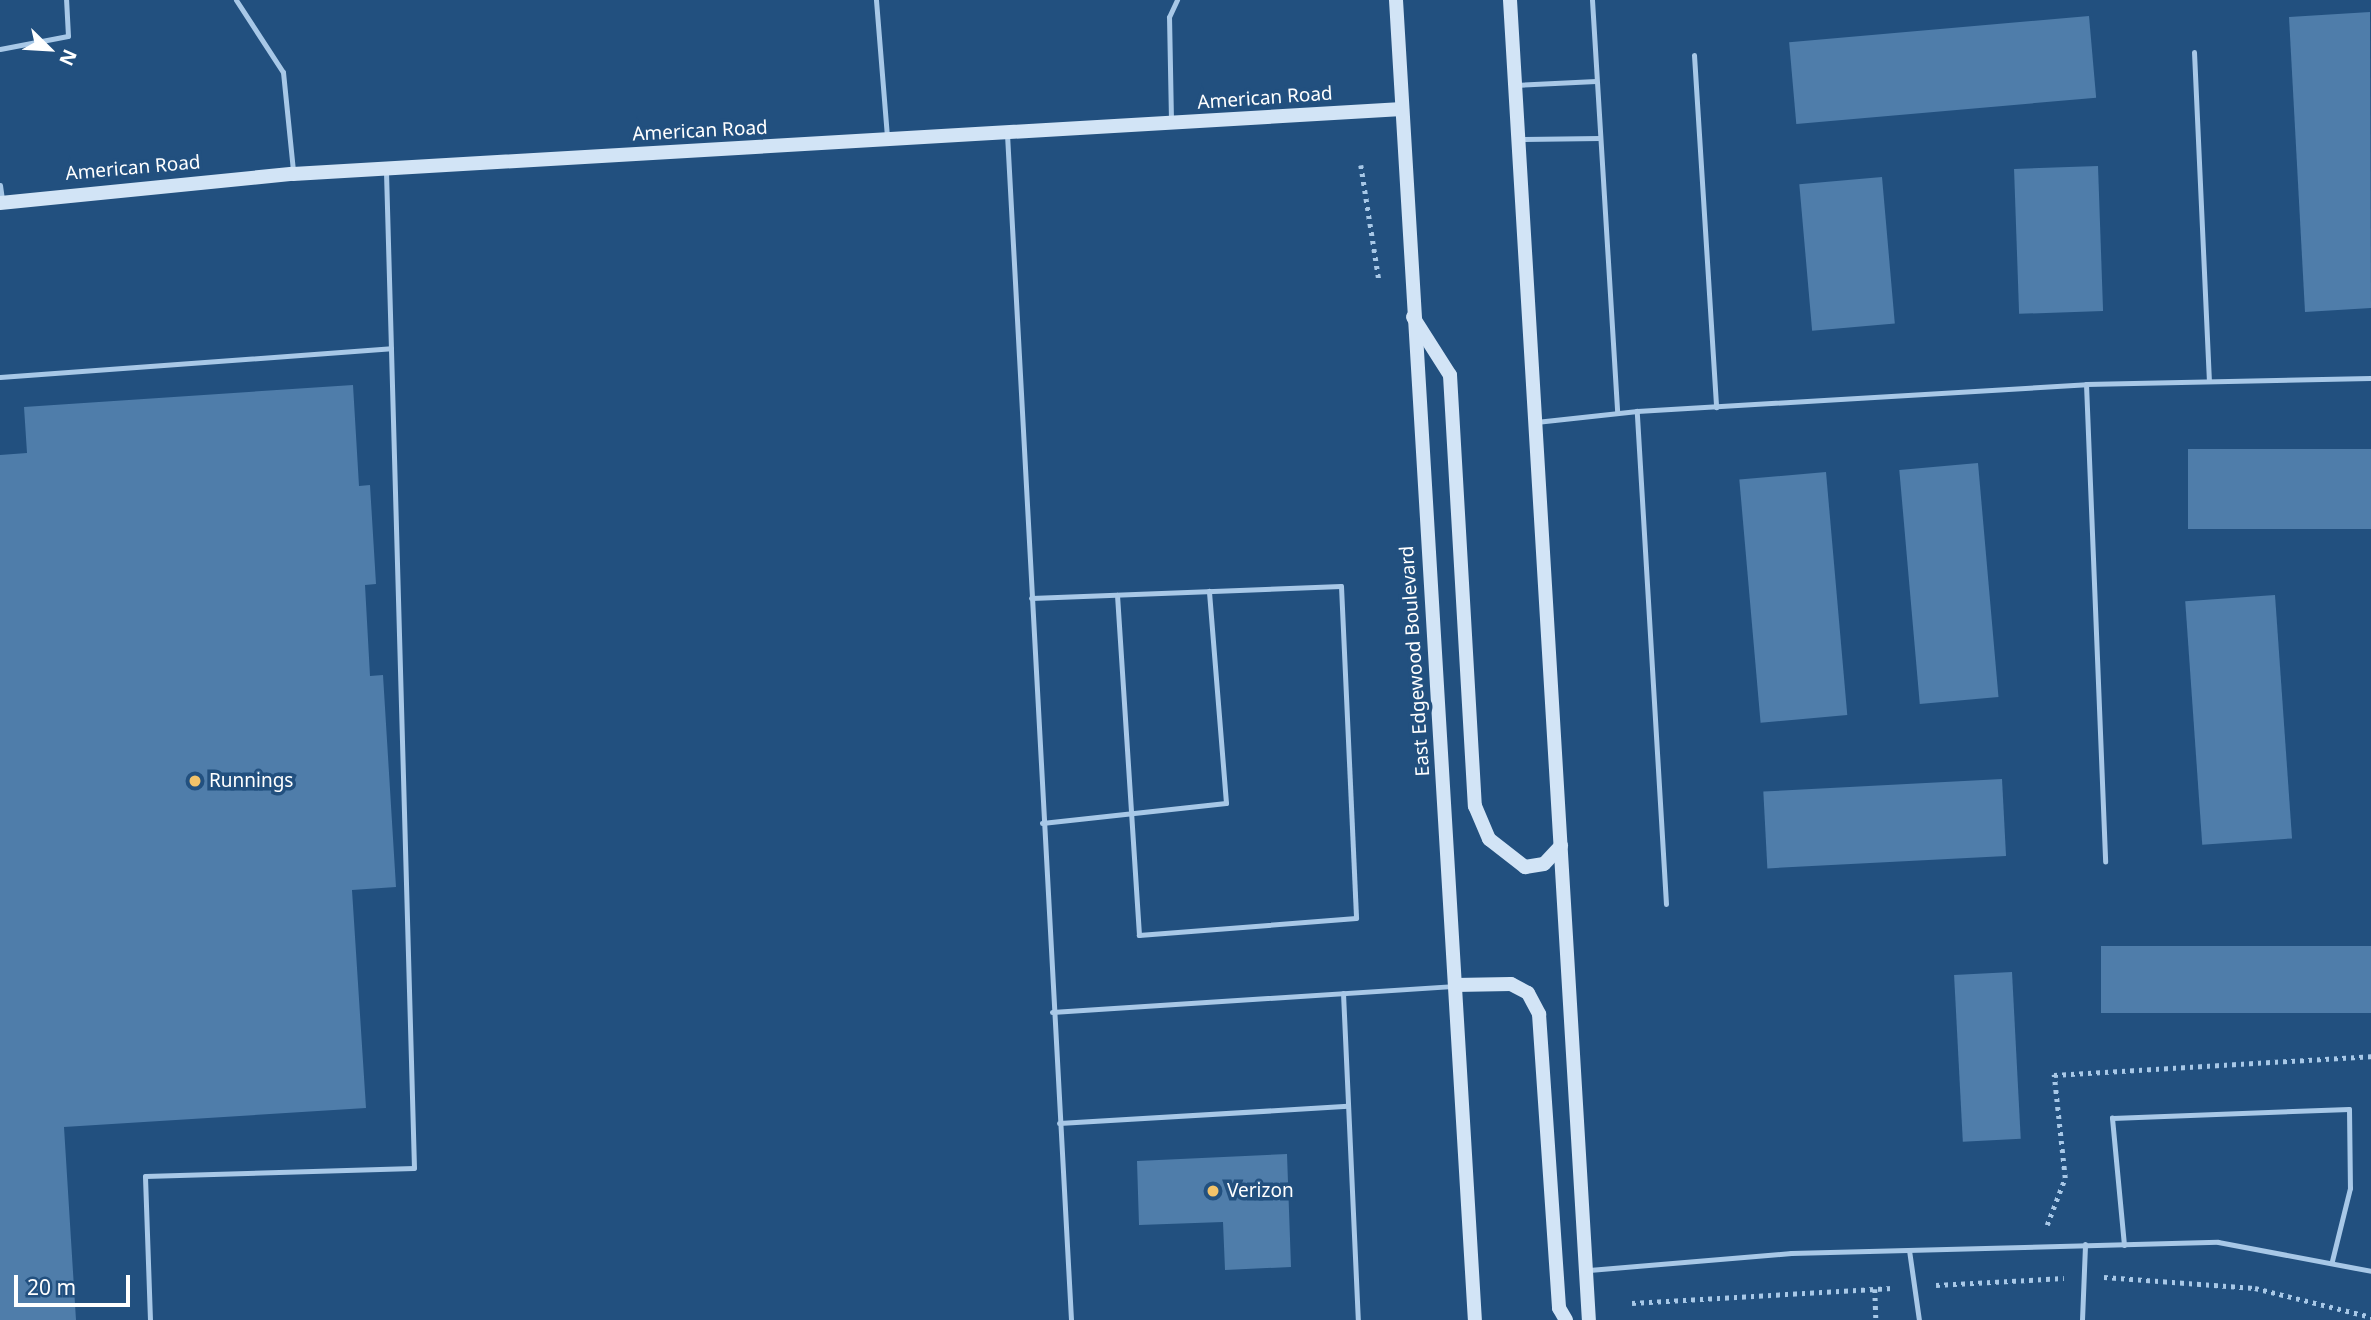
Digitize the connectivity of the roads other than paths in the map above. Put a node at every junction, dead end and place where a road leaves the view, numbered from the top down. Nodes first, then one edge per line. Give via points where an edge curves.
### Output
1 (66, 0) edge
2 (236, 0) edge
3 (876, 0) edge
4 (1177, 0) edge
5 (1396, 0) edge
6 (1592, 0) edge
7 (1509, 4) edge
8 (0, 49) edge
9 (2194, 52) dead end
10 (1694, 55) dead end
11 (1596, 81) junction
12 (1515, 85) junction
13 (1402, 108) junction
14 (1171, 123) junction
15 (1007, 134) junction
16 (1600, 138) junction
17 (1518, 139) junction
18 (888, 140) junction
19 (386, 168) junction
20 (293, 174) junction
21 (0, 185) edge
22 (1, 203) edge
23 (1412, 316) junction
24 (391, 348) junction
25 (0, 377) edge
26 (2371, 378) edge
27 (2209, 381) junction
28 (2085, 384) junction
29 (1716, 407) junction
30 (1617, 411) junction
31 (1637, 411) junction
32 (1535, 422) junction
33 (1209, 591) junction
34 (1117, 594) junction
35 (1031, 598) junction
36 (1131, 813) junction
37 (1042, 823) junction
38 (1561, 846) junction
39 (2105, 862) dead end
40 (1666, 904) dead end
41 (1455, 985) junction
42 (1343, 993) junction
43 (1052, 1012) junction
44 (1348, 1106) junction
45 (1059, 1123) junction
46 (2085, 1244) junction
47 (2124, 1245) junction
48 (1909, 1250) junction
49 (2332, 1261) junction
50 (1586, 1270) junction
51 (2371, 1271) edge
52 (150, 1320) edge
53 (1071, 1320) edge
54 (1358, 1320) edge
55 (1475, 1320) edge
56 (1566, 1320) edge
57 (1588, 1320) edge
58 (1919, 1320) edge
59 (2081, 1320) edge

1 - 8 lane via 68,36
2 - 20 lane via 283,72
3 - 18 lane
4 - 14 lane via 1169,17
5 - 13 street, East Edgewood Boulevard
6 - 11 lane
7 - 12 street
9 - 27 lane
10 - 29 lane
11 - 12 lane
11 - 16 lane
12 - 17 street
13 - 14 street, American Road
13 - 23 street, East Edgewood Boulevard
14 - 15 street, American Road
15 - 18 street, American Road
15 - 35 lane
16 - 17 lane
16 - 30 lane
17 - 32 street
18 - 19 street, American Road
19 - 20 street, American Road
19 - 24 lane
20 - 22 street, American Road
21 - 22 lane
23 - 38 street via 1450,375 1475,806 1489,839 1525,867 1544,863
23 - 41 street, East Edgewood Boulevard
24 - 25 lane
24 - 52 lane via 414,1168 145,1176
26 - 27 lane
27 - 28 lane
28 - 29 lane
28 - 39 lane
29 - 31 lane
30 - 31 lane
30 - 32 lane
31 - 40 lane
32 - 38 street
33 - 34 lane
33 - 36 lane via 1226,803
33 - 36 lane via 1341,586 1356,918 1139,935
34 - 35 lane
34 - 36 lane
35 - 37 lane
36 - 37 lane
37 - 43 lane
38 - 50 street
41 - 42 lane
41 - 55 street, East Edgewood Boulevard
41 - 56 street via 1511,984 1528,993 1539,1014 1559,1308
42 - 43 lane
42 - 44 lane
43 - 45 lane
44 - 45 lane
44 - 54 lane
45 - 53 lane
46 - 47 lane
46 - 48 lane
46 - 59 lane
47 - 49 lane via 2218,1242
47 - 49 lane via 2112,1118 2349,1109 2350,1188
48 - 50 lane
48 - 58 lane
49 - 51 lane
50 - 57 street

